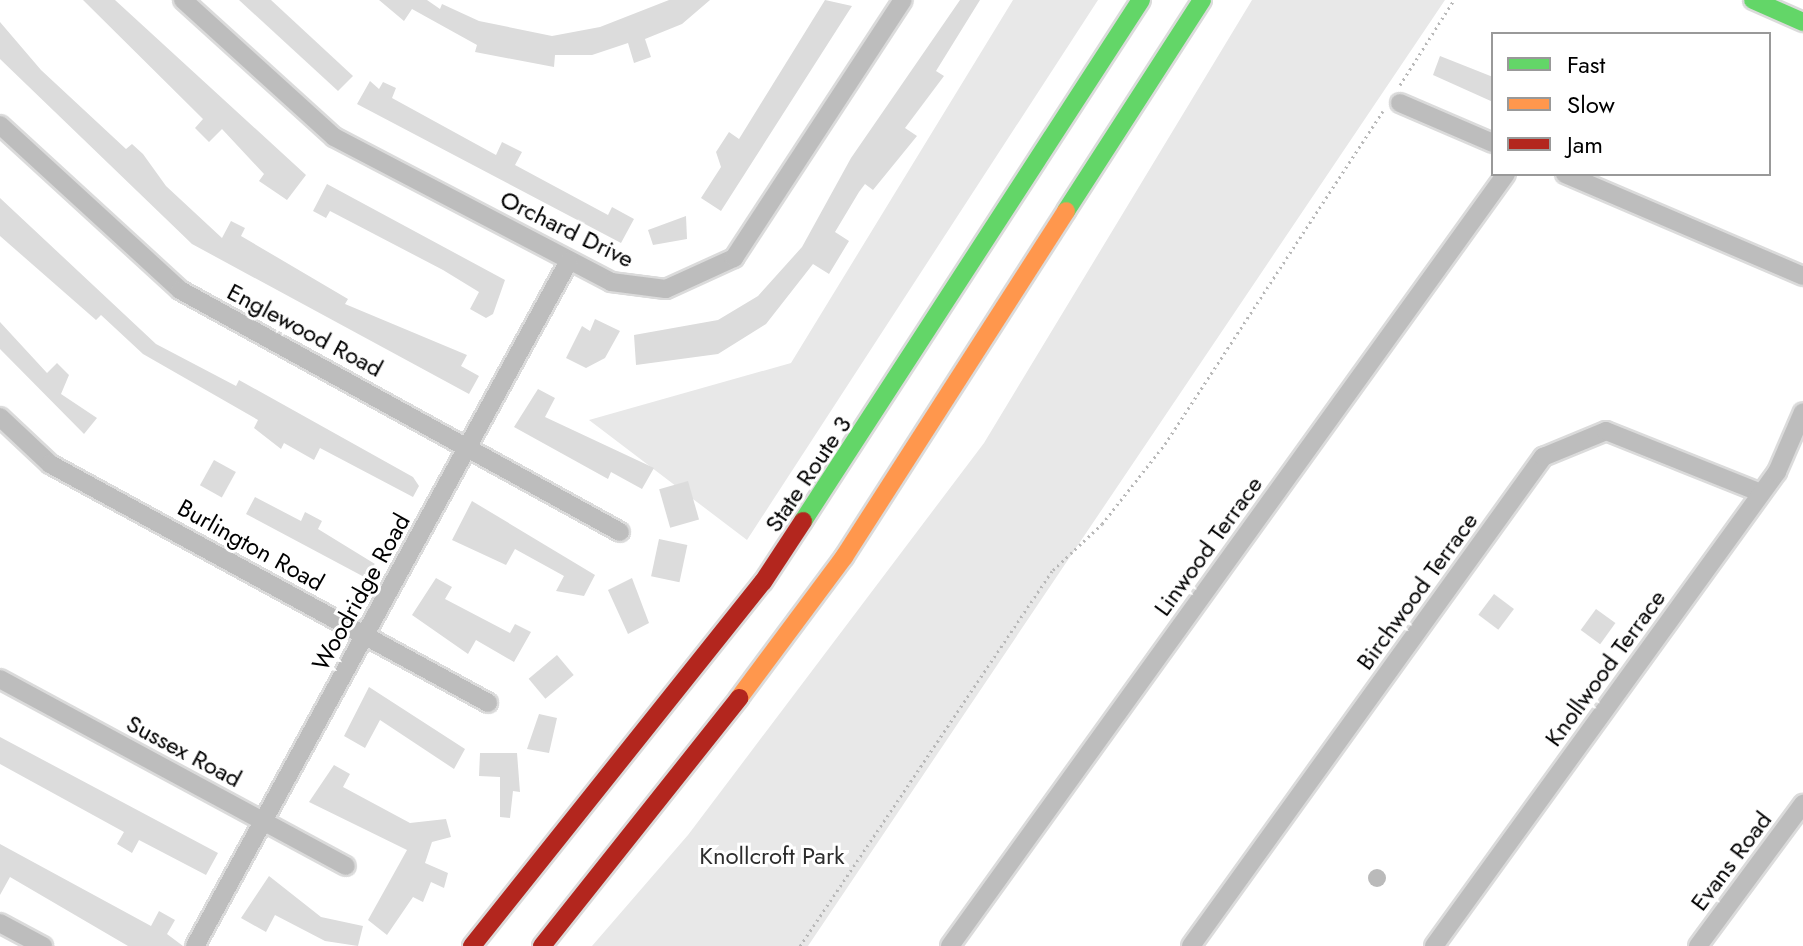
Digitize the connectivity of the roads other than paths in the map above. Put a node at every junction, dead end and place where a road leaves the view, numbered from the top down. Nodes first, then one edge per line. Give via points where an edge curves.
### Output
1 (183, 0) edge
2 (903, 0) edge
3 (1141, 0) edge
4 (1202, 0) edge
5 (1753, 0) edge
6 (1803, 22) edge
7 (1098, 26) dead end
8 (1400, 103) dead end
9 (0, 125) edge
10 (1491, 142) edge
11 (1505, 176) edge
12 (1570, 176) edge
13 (569, 261) junction
14 (1803, 276) edge
15 (1803, 412) edge
16 (0, 417) edge
17 (468, 446) junction
18 (841, 469) junction
19 (1761, 493) junction
20 (620, 532) dead end
21 (365, 635) junction
22 (0, 679) edge
23 (488, 703) dead end
24 (1803, 804) edge
25 (263, 820) junction
26 (346, 866) dead end
27 (0, 923) edge
28 (43, 946) edge
29 (195, 946) edge
30 (472, 946) edge
31 (542, 946) edge
32 (950, 946) edge
33 (1191, 946) edge
34 (1434, 946) edge
35 (1698, 946) edge

1 - 13 street, Orchard Drive via 317,126
2 - 13 street, Orchard Drive via 734,258 666,289 632,288
3 - 18 main road, State Route 3
4 - 31 main road via 844,557 689,767
5 - 6 main road
7 - 18 main road via 1016,155
8 - 10 street
9 - 17 street, Englewood Road via 180,290
11 - 32 street, Linwood Terrace
12 - 14 street
13 - 17 street, Woodridge Road
15 - 19 street, Knollwood Terrace via 1792,447
16 - 21 street, Burlington Road via 50,464
17 - 20 street, Englewood Road
17 - 21 street, Woodridge Road
18 - 30 main road, State Route 3 via 673,702
19 - 33 street, Birchwood Terrace via 1606,431 1543,457
19 - 34 street, Knollwood Terrace
21 - 23 street, Burlington Road
21 - 25 street, Woodridge Road
22 - 25 street, Sussex Road
24 - 35 street, Evans Road
25 - 26 street, Sussex Road
25 - 29 street, Woodridge Road
27 - 28 street

